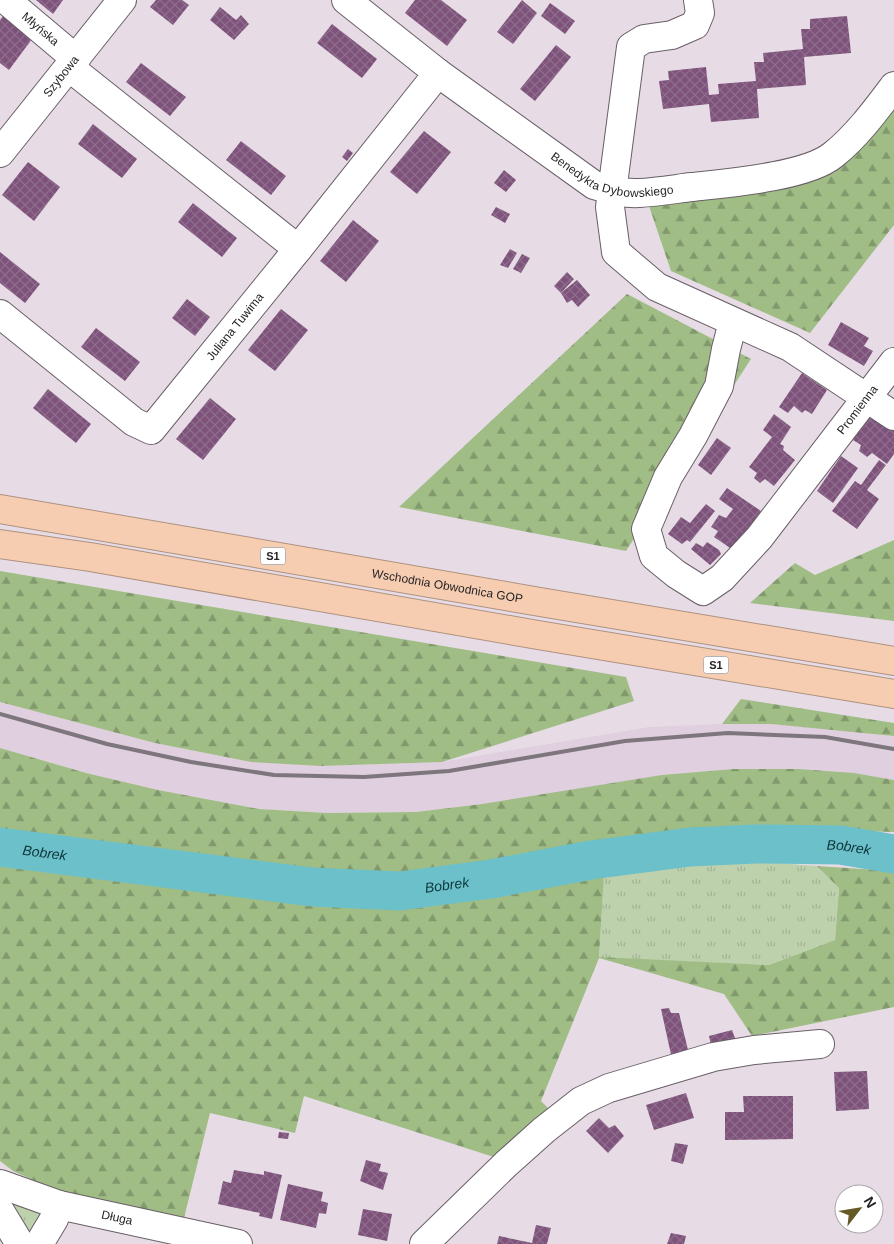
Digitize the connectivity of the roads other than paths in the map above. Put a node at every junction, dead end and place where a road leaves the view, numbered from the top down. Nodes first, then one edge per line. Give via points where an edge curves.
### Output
1 (6, 0) edge
2 (122, 0) edge
3 (346, 0) edge
4 (698, 0) edge
5 (72, 63) junction
6 (438, 73) junction
7 (894, 86) edge
8 (0, 153) edge
9 (612, 190) junction
10 (298, 249) junction
11 (0, 314) edge
12 (733, 322) junction
13 (894, 362) edge
14 (867, 398) junction
15 (894, 416) edge
16 (0, 509) edge
17 (0, 544) edge
18 (894, 661) edge
19 (894, 694) edge
20 (820, 1044) dead end
21 (0, 1184) edge
22 (59, 1205) junction
23 (0, 1211) edge
24 (20, 1244) edge
25 (39, 1244) edge
26 (238, 1244) edge
27 (424, 1244) edge

1 - 5 street, Młyńska
2 - 5 street, Szybowa
3 - 6 street, Benedykta Dybowskiego
4 - 9 street via 700,14 695,25 672,35 644,39 632,47
5 - 8 street, Szybowa
5 - 10 street, Młyńska
6 - 9 street, Benedykta Dybowskiego via 594,185
6 - 10 street, Juliana Tuwima
7 - 9 street, Benedykta Dybowskiego via 832,156 814,166 743,181 638,193
9 - 12 street via 610,207 616,252 657,286
10 - 11 street, Juliana Tuwima via 150,430 134,422
12 - 14 street via 790,347
12 - 14 street, Promienna via 719,386 668,477 646,529 654,556 703,591 722,578 759,538
13 - 14 street, Promienna
14 - 15 street
16 - 18 highway, Wschodnia Obwodnica GOP / S1
17 - 19 highway, S1
20 - 27 street via 713,1057 609,1088 581,1102 506,1164
21 - 22 street, Długa
22 - 25 street
22 - 26 street, Długa
23 - 24 street

